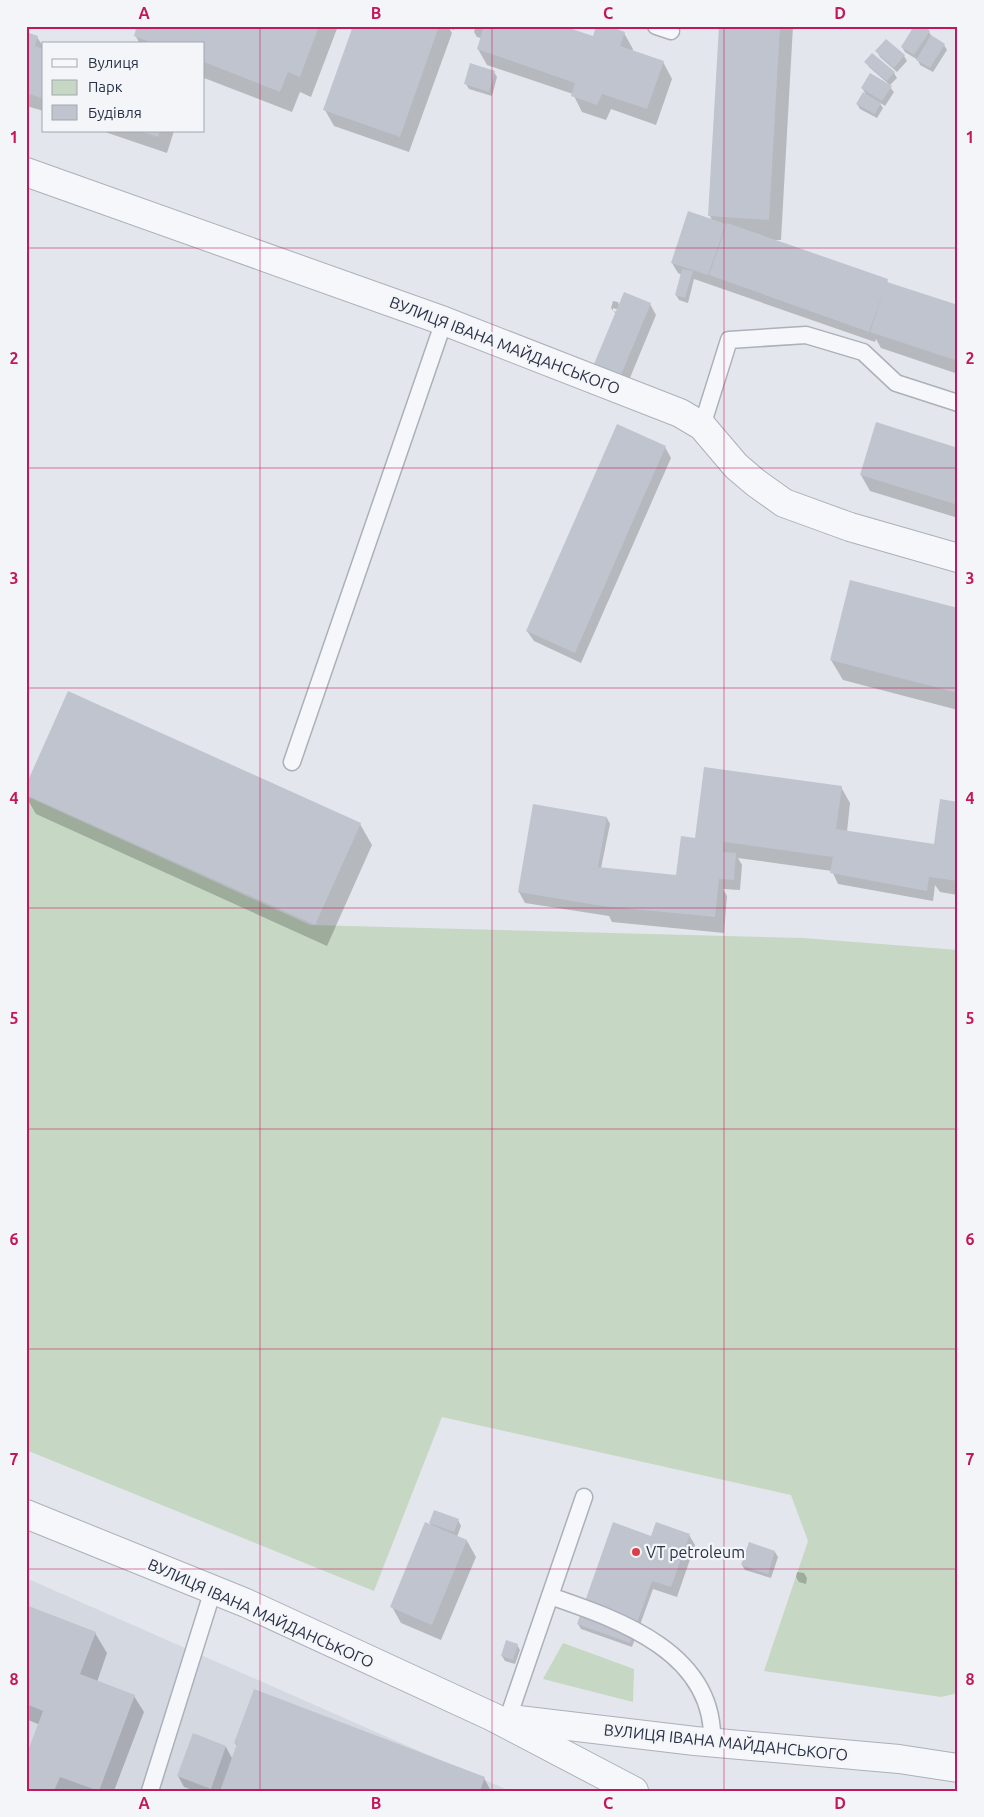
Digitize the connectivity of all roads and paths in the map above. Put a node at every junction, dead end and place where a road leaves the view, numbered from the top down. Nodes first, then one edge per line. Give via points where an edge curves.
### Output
1 (656, 26) edge
2 (671, 31) dead end
3 (26, 172) edge
4 (444, 320) junction
5 (958, 403) edge
6 (702, 426) junction
7 (958, 558) edge
8 (292, 762) dead end
9 (584, 1497) dead end
10 (26, 1514) edge
11 (213, 1590) junction
12 (550, 1596) junction
13 (501, 1718) junction
14 (712, 1743) junction
15 (958, 1768) edge
16 (150, 1791) edge
17 (634, 1791) edge

1 - 2 lane
3 - 4 street, ВУЛИЦЯ ІВАНА МАЙДАНСЬКОГО
4 - 6 street, ВУЛИЦЯ ІВАНА МАЙДАНСЬКОГО via 680,413
4 - 8 lane
5 - 6 lane via 896,383 863,352 806,335 729,340
6 - 7 street, ВУЛИЦЯ ІВАНА МАЙДАНСЬКОГО via 736,466 784,503 850,527
9 - 12 lane
10 - 11 street, ВУЛИЦЯ ІВАНА МАЙДАНСЬКОГО
11 - 13 street, ВУЛИЦЯ ІВАНА МАЙДАНСЬКОГО
11 - 16 lane
12 - 13 lane
12 - 14 lane via 622,1623 675,1657 692,1674 704,1693 710,1712
13 - 14 street, ВУЛИЦЯ ІВАНА МАЙДАНСЬКОГО
13 - 17 street, ВУЛИЦЯ ІВАНА МАЙДАНСЬКОГО
14 - 15 street, ВУЛИЦЯ ІВАНА МАЙДАНСЬКОГО

